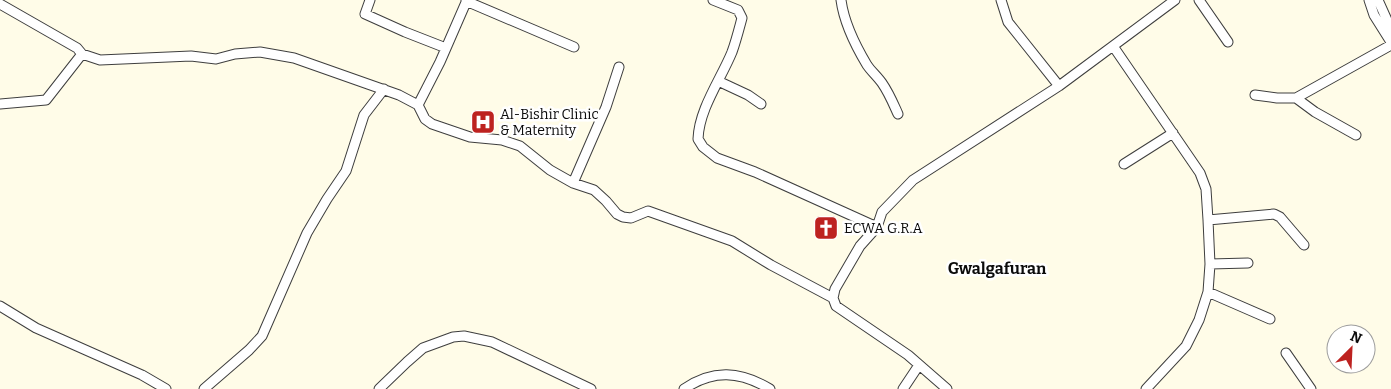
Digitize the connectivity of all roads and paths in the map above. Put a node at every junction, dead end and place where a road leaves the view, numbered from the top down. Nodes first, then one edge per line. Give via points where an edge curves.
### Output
1 (370, 0) edge
2 (467, 0) edge
3 (713, 0) edge
4 (841, 0) edge
5 (1001, 0) edge
6 (1175, 0) edge
7 (1199, 0) edge
8 (1369, 0) edge
9 (1378, 0) edge
10 (0, 4) edge
11 (1391, 29) edge
12 (1228, 42) dead end
13 (1391, 44) edge
14 (1113, 46) junction
15 (574, 47) dead end
16 (446, 48) junction
17 (82, 54) junction
18 (619, 67) dead end
19 (718, 81) junction
20 (1059, 86) junction
21 (384, 89) junction
22 (1255, 94) dead end
23 (1296, 98) junction
24 (0, 104) edge
25 (761, 104) dead end
26 (418, 105) junction
27 (898, 114) dead end
28 (1173, 133) junction
29 (1356, 135) dead end
30 (1124, 164) dead end
31 (573, 183) junction
32 (1208, 220) junction
33 (877, 226) junction
34 (1304, 245) dead end
35 (1248, 263) dead end
36 (1210, 264) junction
37 (1208, 292) junction
38 (833, 298) junction
39 (0, 306) edge
40 (1270, 319) dead end
41 (1286, 353) dead end
42 (919, 365) junction
43 (210, 387) edge
44 (166, 389) edge
45 (379, 389) edge
46 (591, 389) edge
47 (684, 389) edge
48 (770, 389) edge
49 (903, 389) edge
50 (947, 389) edge
51 (1146, 389) edge
52 (1312, 389) edge

1 - 16 street via 365,14
2 - 15 street
2 - 16 street
3 - 19 street via 738,10 742,18
4 - 27 street via 854,41 892,99
5 - 20 street via 1008,22
6 - 14 street
7 - 12 street
8 - 13 street
9 - 11 street
10 - 17 street via 77,48
13 - 23 street
14 - 20 street
14 - 28 street
16 - 26 street
17 - 21 street via 100,60 216,58 260,52 294,58
17 - 24 street via 46,100
18 - 31 street via 606,107
19 - 25 street
19 - 33 street via 698,133 703,147 718,158
20 - 33 street via 913,180 882,212
21 - 26 street
21 - 43 street via 364,115 346,171 307,233 262,336
22 - 23 street
23 - 29 street
26 - 31 street via 424,118 432,124 470,137 502,140 520,146 550,170
28 - 30 street
28 - 32 street via 1204,180
31 - 38 street via 594,190 623,217 631,218 648,211 732,241
32 - 34 street via 1274,214
32 - 36 street
33 - 38 street via 860,246
35 - 36 street
36 - 37 street
37 - 40 street
37 - 51 street via 1186,346
38 - 42 street via 836,306
39 - 44 street via 36,328
41 - 52 street
42 - 49 street
42 - 50 street
45 - 46 street via 424,348 464,336 492,342
47 - 48 street via 716,374 746,379

